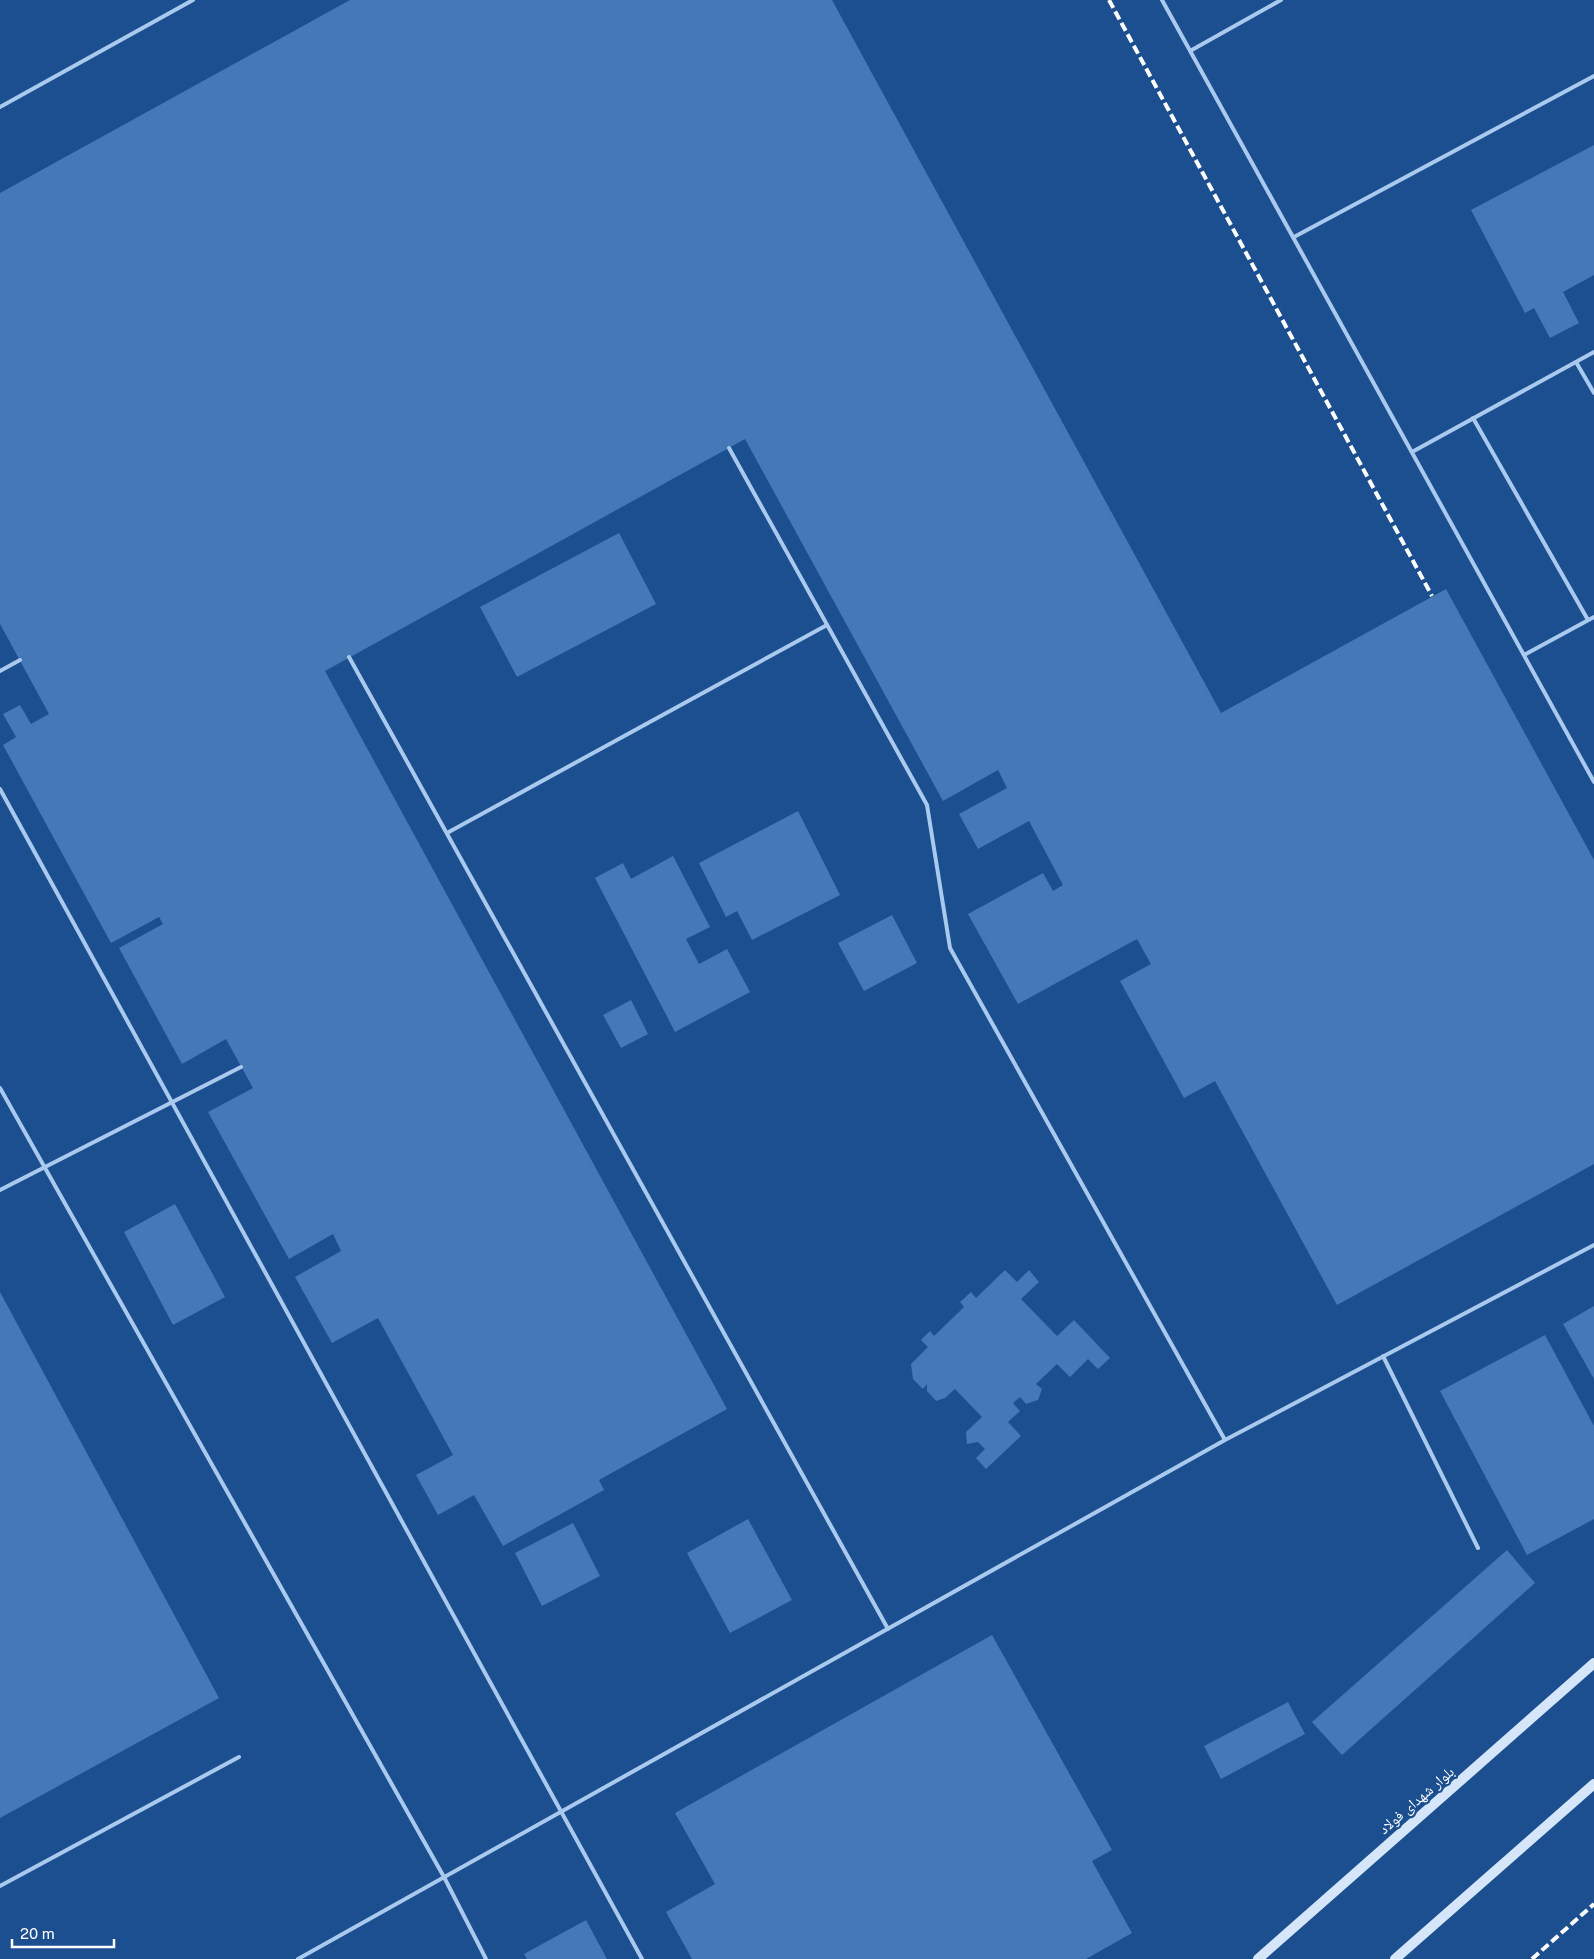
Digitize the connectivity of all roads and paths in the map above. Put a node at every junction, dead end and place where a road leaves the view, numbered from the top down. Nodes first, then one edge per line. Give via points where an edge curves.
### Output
1 (193, 0) edge
2 (1162, 0) edge
3 (1281, 0) edge
4 (1190, 51) junction
5 (1594, 76) edge
6 (0, 107) edge
7 (1294, 238) junction
8 (1594, 352) edge
9 (1576, 362) junction
10 (1594, 393) edge
11 (1473, 418) junction
12 (729, 448) dead end
13 (1412, 452) junction
14 (1594, 617) edge
15 (1588, 620) junction
16 (827, 626) junction
17 (1524, 655) junction
18 (349, 657) dead end
19 (20, 660) dead end
20 (0, 671) edge
21 (1594, 782) edge
22 (0, 789) edge
23 (446, 833) junction
24 (241, 1067) dead end
25 (0, 1088) edge
26 (173, 1102) junction
27 (44, 1168) junction
28 (0, 1190) edge
29 (1594, 1245) edge
30 (1383, 1356) junction
31 (1225, 1440) junction
32 (1478, 1548) dead end
33 (888, 1629) junction
34 (1594, 1663) edge
35 (239, 1757) dead end
36 (1594, 1784) edge
37 (562, 1812) junction
38 (444, 1877) junction
39 (0, 1886) edge
40 (298, 1959) edge
41 (486, 1959) edge
42 (642, 1959) edge
43 (1258, 1959) edge
44 (1395, 1959) edge

1 - 6 lane
2 - 4 lane
3 - 4 lane
4 - 7 lane
5 - 7 lane
7 - 13 lane
8 - 9 lane
9 - 10 lane
9 - 11 lane
11 - 13 lane
11 - 15 lane
12 - 16 lane
13 - 17 lane
14 - 15 lane
15 - 17 lane
16 - 23 lane
16 - 31 lane via 926,805 950,948
17 - 21 lane
18 - 23 lane
19 - 20 lane
22 - 26 lane
23 - 33 lane
24 - 26 lane
25 - 27 lane
26 - 27 lane
26 - 37 lane
27 - 28 lane
27 - 38 lane
29 - 30 lane
30 - 31 lane
30 - 32 lane
31 - 33 lane
33 - 37 lane
34 - 43 street, بلوار شهدای فولاد
35 - 39 lane
36 - 44 street
37 - 38 lane
37 - 42 lane
38 - 40 lane
38 - 41 lane

